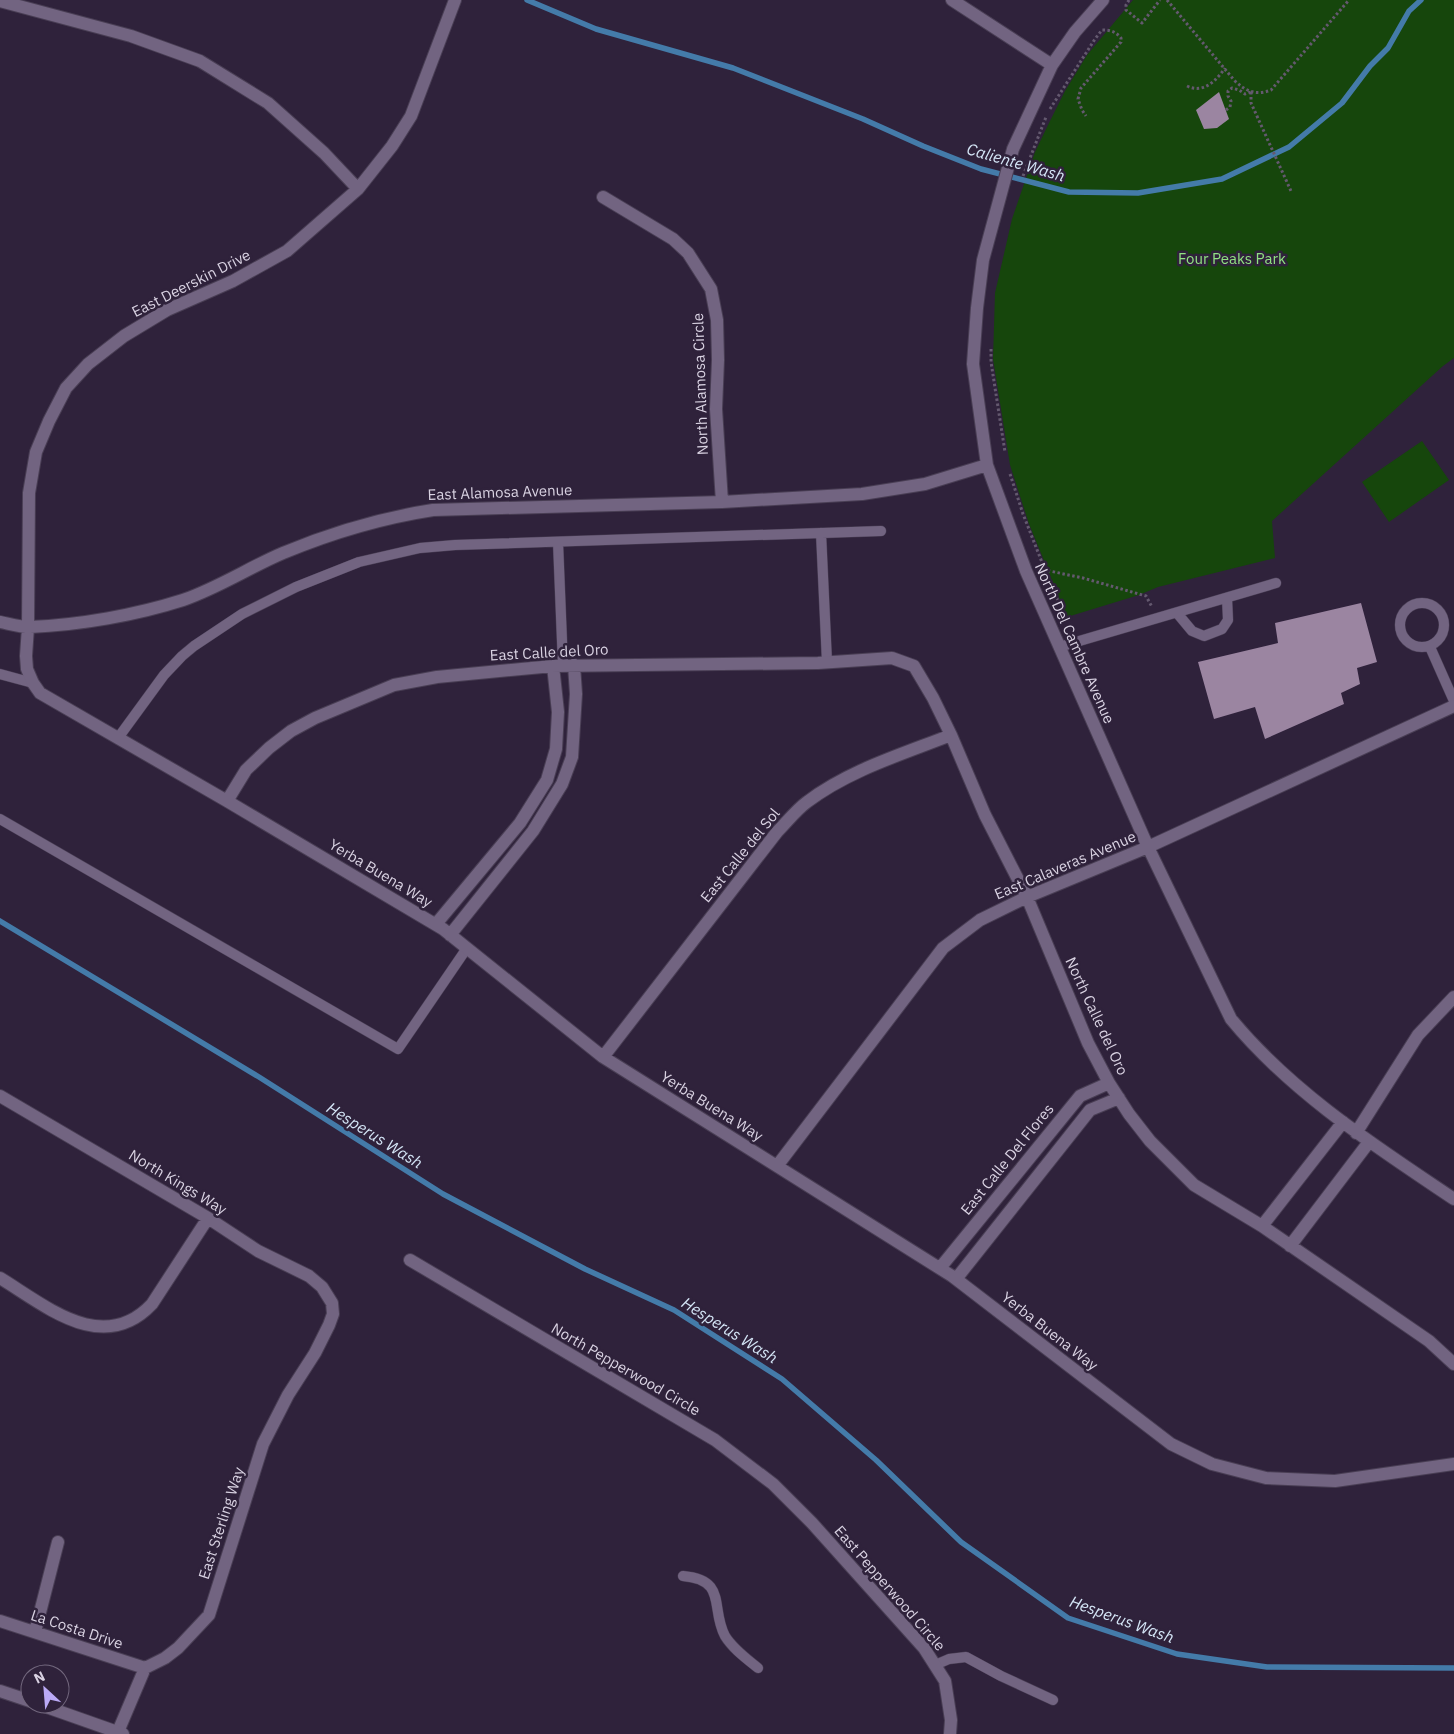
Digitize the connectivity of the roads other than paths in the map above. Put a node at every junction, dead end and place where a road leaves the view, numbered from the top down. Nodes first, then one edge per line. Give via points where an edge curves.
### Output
1 (455, 0) edge
2 (952, 0) edge
3 (1103, 0) edge
4 (0, 1) edge
5 (1052, 65) junction
6 (358, 189) junction
7 (603, 197) dead end
8 (987, 465) junction
9 (722, 502) junction
10 (881, 531) dead end
11 (821, 533) junction
12 (558, 542) junction
13 (1276, 583) dead end
14 (1227, 598) junction
15 (1177, 613) junction
16 (0, 622) edge
17 (28, 627) junction
18 (1430, 646) junction
19 (1059, 647) junction
20 (827, 662) junction
21 (563, 666) junction
22 (914, 666) joint
23 (0, 674) edge
24 (33, 683) junction
25 (1454, 701) edge
26 (1454, 706) edge
27 (951, 735) junction
28 (118, 738) junction
29 (227, 801) junction
30 (0, 819) edge
31 (1148, 847) junction
32 (1027, 898) junction
33 (436, 924) junction
34 (450, 935) junction
35 (467, 948) junction
36 (1454, 997) edge
37 (603, 1057) junction
38 (1109, 1083) junction
39 (0, 1096) edge
40 (1118, 1098) junction
41 (1342, 1122) junction
42 (1356, 1133) junction
43 (1369, 1142) junction
44 (777, 1166) junction
45 (1454, 1199) edge
46 (208, 1218) junction
47 (1262, 1226) junction
48 (1290, 1246) junction
49 (410, 1260) dead end
50 (940, 1268) junction
51 (0, 1278) edge
52 (956, 1279) junction
53 (332, 1303) joint
54 (1454, 1364) edge
55 (1454, 1464) edge
56 (812, 1523) joint
57 (58, 1542) dead end
58 (684, 1576) dead end
59 (0, 1621) edge
60 (35, 1632) junction
61 (935, 1665) junction
62 (145, 1668) junction
63 (758, 1668) dead end
64 (0, 1691) edge
65 (20, 1698) edge
66 (1053, 1700) dead end
67 (66, 1714) edge
68 (119, 1733) edge
69 (950, 1734) edge

1 - 6 street, East Deerskin Drive via 411,116
2 - 5 street
3 - 5 street, North Del Cambre Avenue
4 - 6 street via 131,36 200,61 268,104 324,153
5 - 8 street, North Del Cambre Avenue via 1014,149 983,260 973,364
6 - 17 street, East Deerskin Drive via 286,251 233,281 167,310 124,336 88,364 66,388 36,452 29,493
7 - 9 street, North Alamosa Circle via 673,238 688,253 711,289 717,320 716,408
8 - 9 street, East Alamosa Avenue via 925,484 862,494
8 - 19 street, North Del Cambre Avenue via 1026,571
9 - 17 street, East Alamosa Avenue via 468,508 398,516 336,533 282,554 184,600 90,621
10 - 11 lane
11 - 12 lane
11 - 20 lane
12 - 21 lane
12 - 28 lane via 420,548 359,562 296,587 242,614 194,646 164,675
13 - 14 lane
14 - 15 lane
14 - 15 lane via 1228,620 1222,629 1204,636 1192,631
15 - 19 lane
16 - 17 street, East Alamosa Avenue
17 - 24 street via 27,669
18 - 18 lane via 1445,631 1443,616 1433,605 1419,603 1411,606 1400,624 1404,638 1415,647
18 - 25 lane
19 - 31 street, North Del Cambre Avenue
20 - 21 street, East Calle del Oro
20 - 22 street, East Calle del Oro via 892,658
21 - 29 street, East Calle del Oro via 437,677 394,686 353,702 291,731 269,748 246,770
21 - 33 street via 556,749 546,780 520,823
21 - 34 street via 576,694 572,757 562,784 532,831
22 - 27 street, North Calle del Oro
23 - 24 lane
24 - 28 street, Yerba Buena Way via 40,694
26 - 31 street, East Calaveras Avenue
27 - 32 street, North Calle del Oro
27 - 37 street, East Calle del Sol via 841,780 806,802 777,832
28 - 29 street, Yerba Buena Way
29 - 33 street, Yerba Buena Way
30 - 35 lane via 398,1050
31 - 32 street, East Calaveras Avenue
31 - 41 street, North Del Cambre Avenue via 1231,1019 1251,1044
32 - 38 street, North Calle del Oro via 1088,1042
32 - 44 street, East Calaveras Avenue via 980,920 943,948
33 - 34 street, Yerba Buena Way
34 - 35 street, Yerba Buena Way
35 - 37 street, Yerba Buena Way
36 - 42 street via 1418,1035
37 - 44 street, Yerba Buena Way
38 - 40 street, North Calle del Oro
38 - 50 street, East Calle Del Flores via 1080,1096
39 - 46 street, North Kings Way
40 - 47 street, North Calle del Oro via 1150,1141 1194,1185
40 - 52 street via 1090,1110
41 - 42 street, North Del Cambre Avenue
41 - 47 street
42 - 43 street, North Del Cambre Avenue
43 - 45 street, North Del Cambre Avenue
43 - 48 street
44 - 50 street, Yerba Buena Way
46 - 51 street via 152,1304 143,1314 128,1322 110,1327 91,1327 76,1322
46 - 53 street, North Kings Way via 258,1251 309,1276 322,1287
47 - 48 street, North Calle del Oro
48 - 54 street, North Calle del Oro via 1428,1341
49 - 56 street, North Pepperwood Circle via 715,1440 773,1484
50 - 52 street, Yerba Buena Way
52 - 55 street, Yerba Buena Way via 1171,1444 1212,1464 1266,1478 1335,1481
53 - 62 street, East Sterling Way via 329,1325 263,1444 209,1616 166,1658
56 - 61 street, East Pepperwood Circle via 924,1648
57 - 60 street
58 - 63 lane via 708,1583 717,1602 719,1620 726,1637
59 - 60 street, La Costa Drive
60 - 62 street, La Costa Drive
61 - 66 lane via 966,1657
61 - 69 street, East Pepperwood Circle via 945,1681
62 - 68 street
64 - 65 street
67 - 68 street

